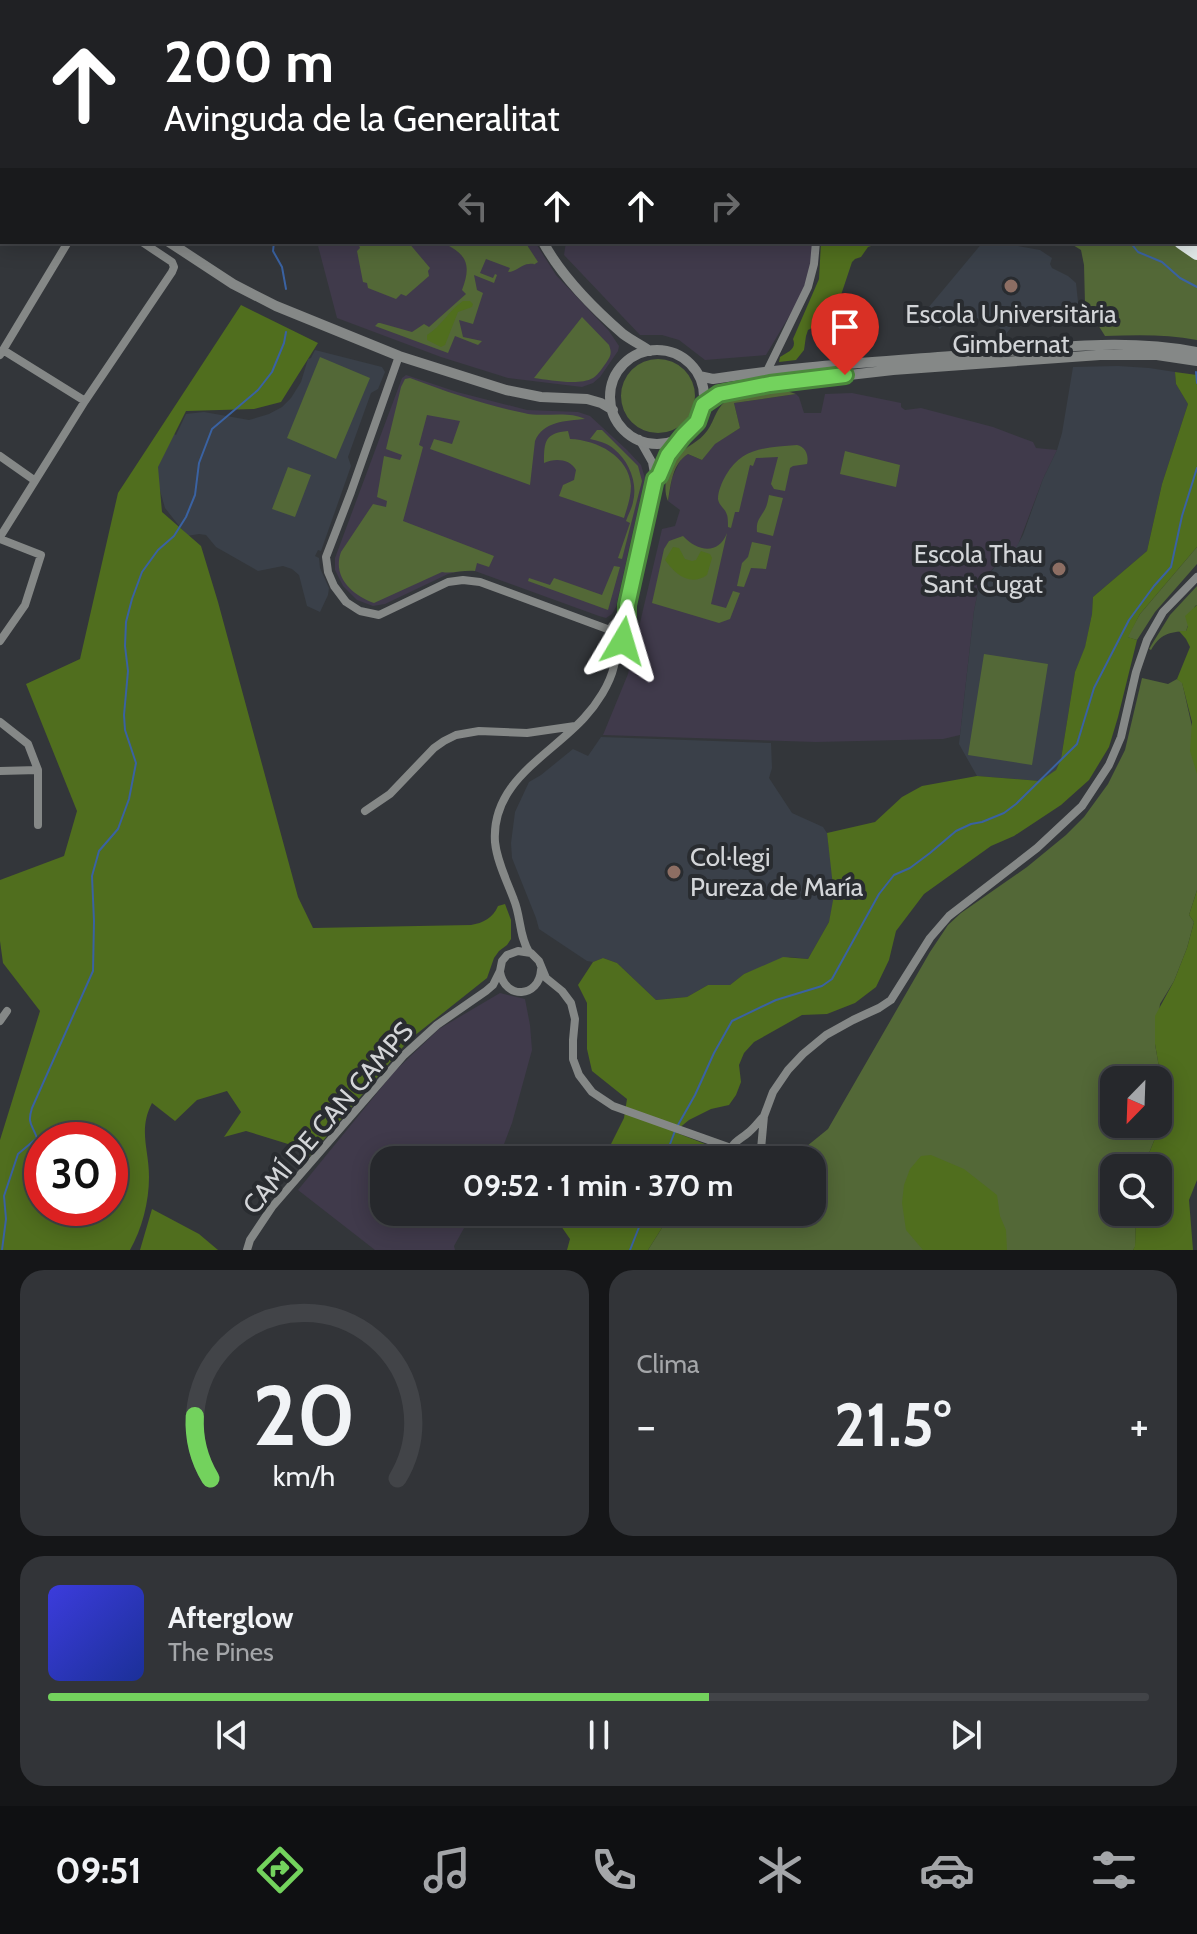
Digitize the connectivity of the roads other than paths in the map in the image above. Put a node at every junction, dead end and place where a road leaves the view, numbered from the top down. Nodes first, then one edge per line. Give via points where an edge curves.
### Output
1 (67, 244) edge
2 (145, 244) edge
3 (172, 244) edge
4 (544, 244) edge
5 (816, 244) edge
6 (626, 337) junction
7 (650, 351) junction
8 (1, 352) edge
9 (1197, 352) edge
10 (399, 356) junction
11 (629, 360) junction
12 (1197, 361) edge
13 (767, 371) junction
14 (699, 376) junction
15 (612, 385) junction
16 (587, 399) junction
17 (85, 401) junction
18 (703, 405) junction
19 (613, 410) junction
20 (683, 436) junction
21 (639, 439) junction
22 (0, 456) edge
23 (655, 479) junction
24 (34, 480) junction
25 (0, 538) edge
26 (1197, 577) edge
27 (618, 630) junction
28 (0, 641) edge
29 (0, 722) edge
30 (576, 726) junction
31 (541, 731) junction
32 (551, 747) junction
33 (38, 770) junction
34 (0, 771) edge
35 (365, 811) dead end
36 (38, 825) dead end
37 (521, 932) junction
38 (511, 952) junction
39 (529, 952) junction
40 (541, 969) junction
41 (500, 971) junction
42 (535, 987) junction
43 (556, 987) junction
44 (507, 988) junction
45 (486, 991) junction
46 (7, 1011) dead end
47 (0, 1021) edge
48 (764, 1116) junction
49 (741, 1138) junction
50 (724, 1146) edge
51 (732, 1146) edge
52 (760, 1146) joint
53 (247, 1250) edge

1 - 8 street
2 - 17 street via 174,267
3 - 10 street via 276,306
4 - 6 street via 572,283
5 - 13 street via 808,287
6 - 7 street
6 - 11 street
7 - 11 street
7 - 14 street via 678,355
8 - 17 street
9 - 13 street via 1099,345
10 - 16 street via 506,390
10 - 27 street via 326,557 334,586 346,602 379,615 463,580
11 - 15 street
12 - 18 street via 1100,355 881,371 759,386 723,393
13 - 14 street via 713,379
14 - 18 street
15 - 16 street
15 - 19 street
16 - 19 street
17 - 24 street
18 - 20 street via 697,422
19 - 21 street via 621,425
20 - 21 street via 659,443
20 - 23 street
21 - 23 street
22 - 24 street
23 - 27 street
24 - 25 street
25 - 28 street via 41,555 25,605
26 - 48 street via 1163,612 1147,640 1121,737 1082,806 949,916 891,1000 826,1035 803,1054 773,1092
27 - 30 street via 610,678
29 - 33 street via 28,744
30 - 31 street
30 - 32 street
31 - 32 street
31 - 35 street via 456,735
32 - 37 street via 504,797 496,826 497,852
33 - 34 street
33 - 36 street
37 - 38 street
37 - 39 street
38 - 39 street
38 - 41 street
39 - 40 street
40 - 42 street
40 - 43 street
41 - 44 street
41 - 45 street, CAMÍ DE CAN CAMPS
42 - 43 street
42 - 44 street via 522,992
43 - 50 street via 573,1010 573,1059 592,1092 613,1106
44 - 45 street, CAMÍ DE CAN CAMPS
45 - 53 street, CAMÍ DE CAN CAMPS via 404,1055 272,1207
46 - 47 street
48 - 49 street
48 - 52 street
49 - 51 street
49 - 52 street

